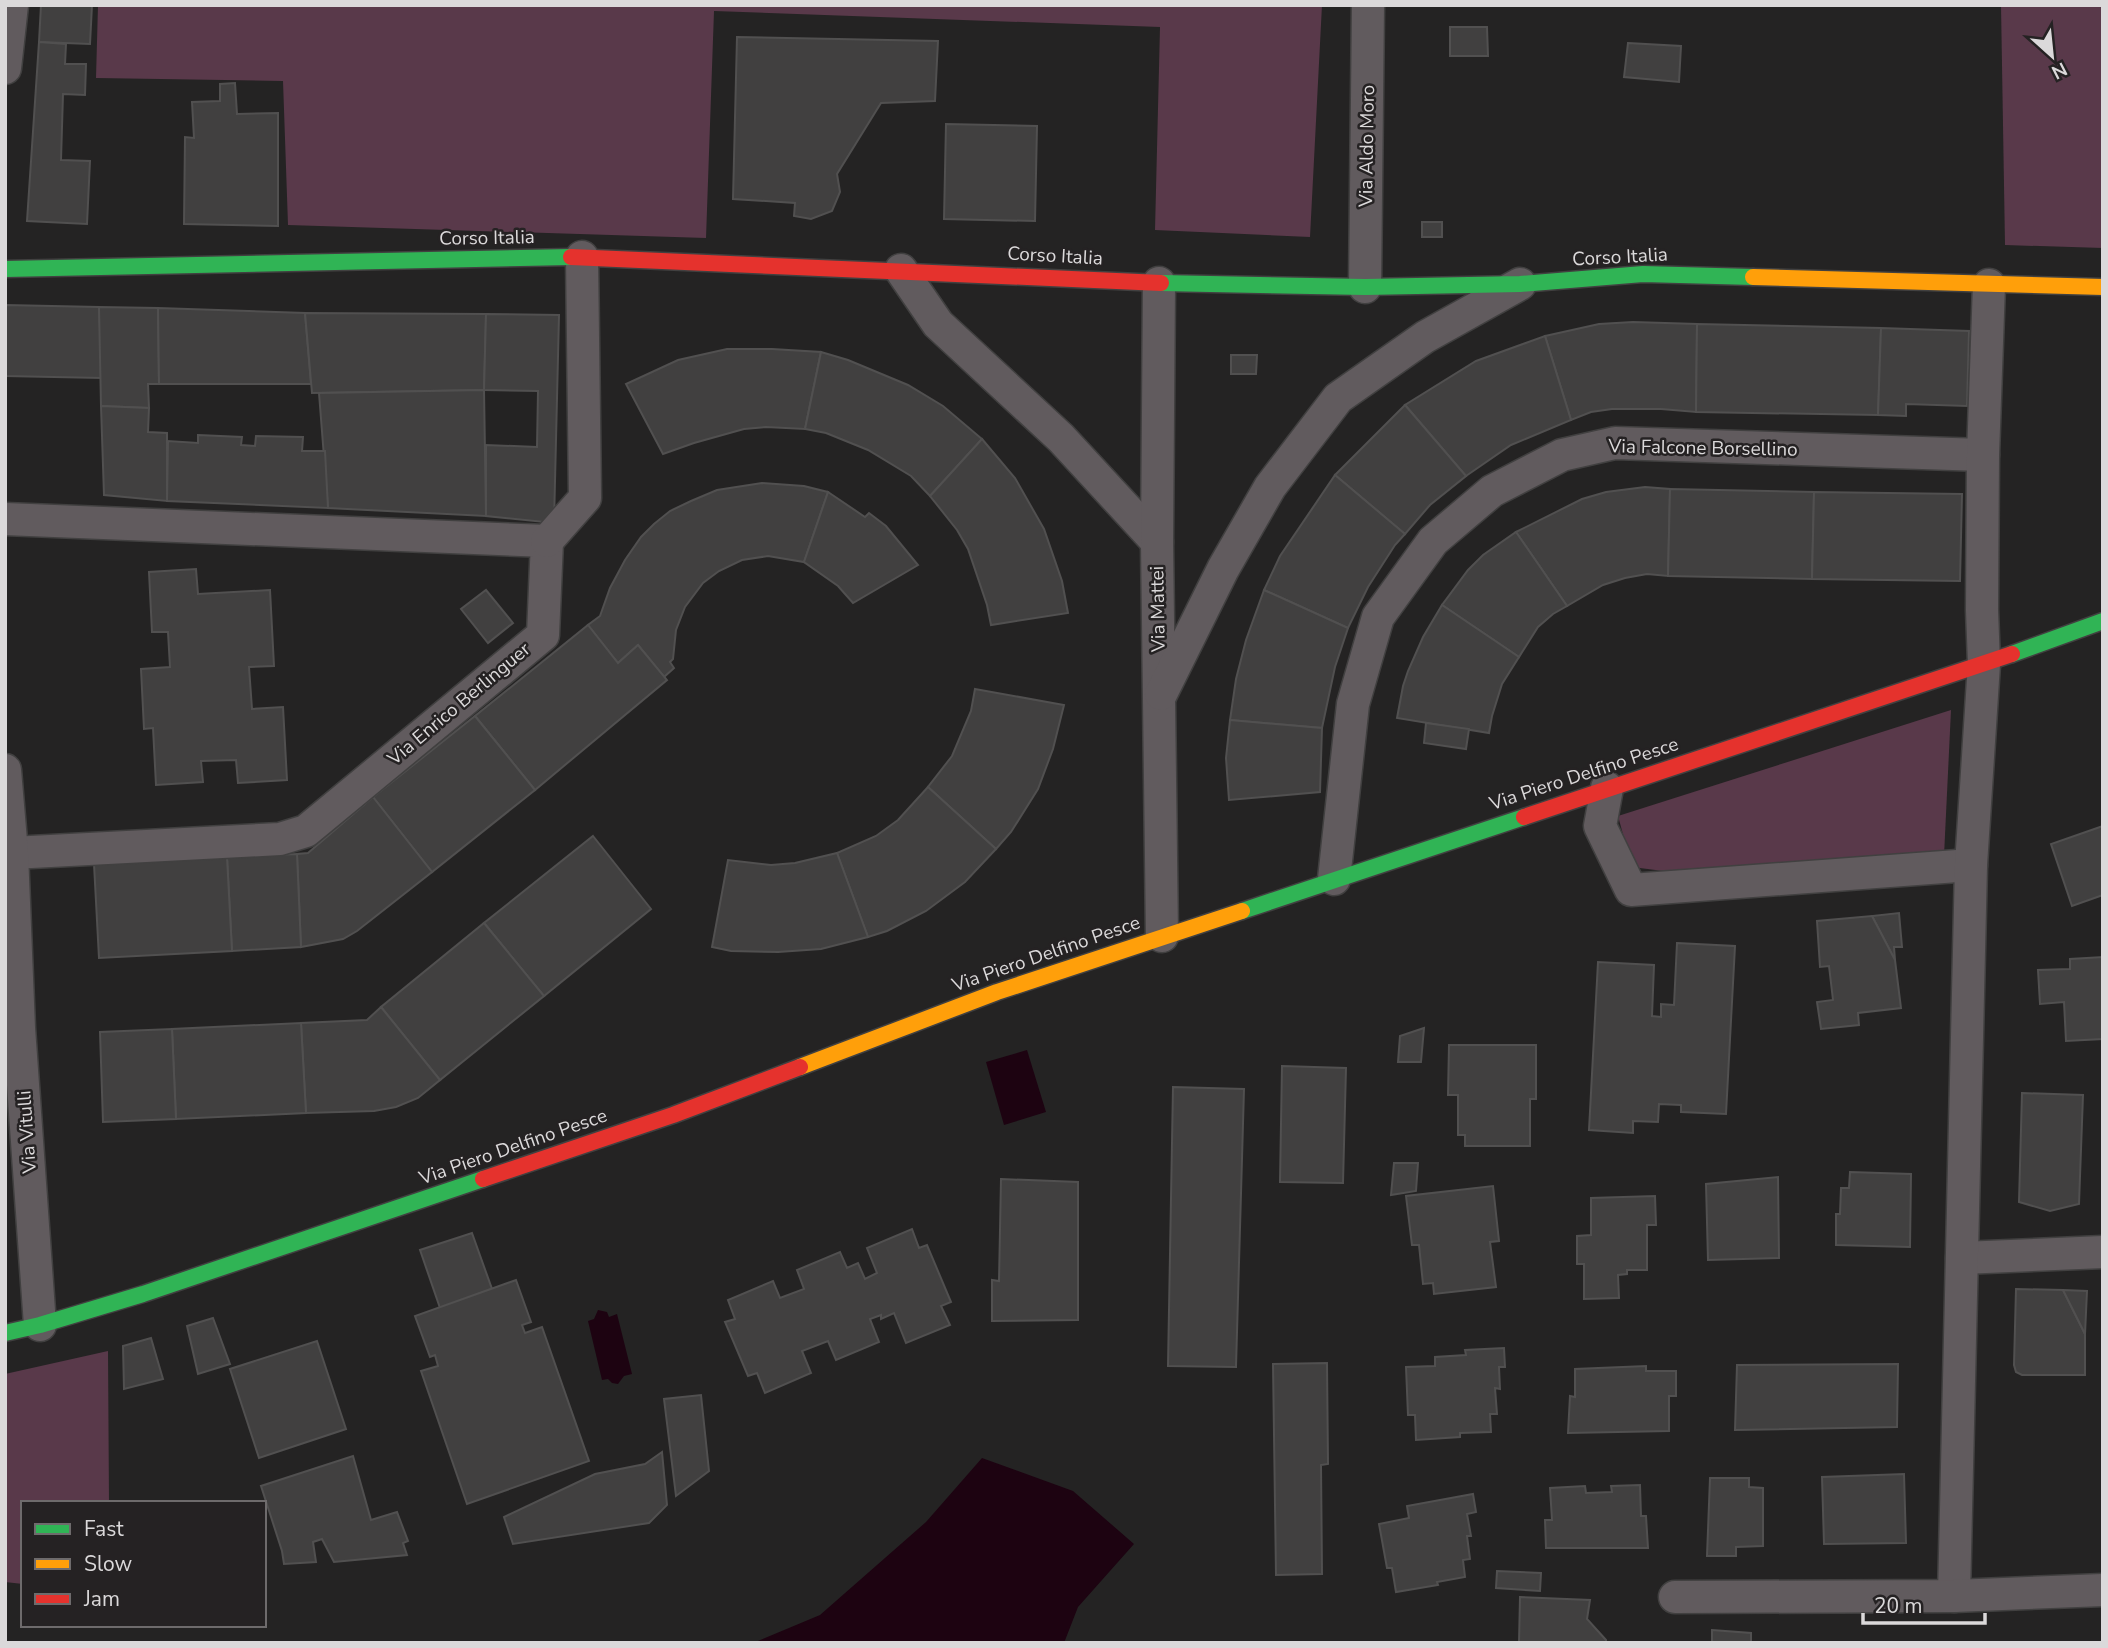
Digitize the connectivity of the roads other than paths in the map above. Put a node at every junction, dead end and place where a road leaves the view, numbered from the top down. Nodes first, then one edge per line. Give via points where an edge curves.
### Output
1 (12, 5) edge
2 (1368, 5) edge
3 (5, 68) edge
4 (582, 257) junction
5 (5, 269) edge
6 (901, 270) junction
7 (1159, 283) junction
8 (1520, 284) junction
9 (1989, 285) junction
10 (1366, 287) junction
11 (2103, 287) edge
12 (1983, 454) junction
13 (5, 519) edge
14 (547, 541) junction
15 (1157, 542) junction
16 (2103, 621) edge
17 (1984, 664) junction
18 (1159, 699) junction
19 (5, 770) edge
20 (1607, 788) junction
21 (12, 853) junction
22 (1971, 865) junction
23 (1334, 879) junction
24 (1162, 936) junction
25 (12, 991) edge
26 (2103, 1252) edge
27 (1962, 1258) junction
28 (40, 1325) junction
29 (5, 1333) edge
30 (2103, 1590) edge
31 (1954, 1596) junction
32 (1675, 1597) dead end

1 - 3 street
2 - 10 street, Via Aldo Moro
4 - 5 street, Corso Italia
4 - 6 street, Corso Italia
4 - 14 street via 585,498
6 - 7 street, Corso Italia
6 - 15 street via 938,324 1061,438
7 - 10 street, Corso Italia
7 - 15 street, Via Mattei
8 - 9 street, Corso Italia via 1643,274
8 - 10 street, Corso Italia
8 - 18 street via 1426,337 1338,398 1270,486
9 - 11 street, Corso Italia
9 - 12 street
12 - 17 street
12 - 23 street, Via Falcone Borsellino via 1615,443 1562,455 1492,491 1433,541 1378,617 1353,704
13 - 14 street
14 - 21 street, Via Enrico Berlinguer via 543,635 306,831 280,839
15 - 18 street, Via Mattei
16 - 17 street, Via Piero Delfino Pesce
17 - 20 street, Via Piero Delfino Pesce
17 - 22 street
18 - 24 street, Via Mattei
19 - 21 street, Via Vitulli
20 - 22 street via 1600,826 1631,890
20 - 23 street, Via Piero Delfino Pesce
21 - 25 street, Via Vitulli
22 - 27 street
23 - 24 street, Via Piero Delfino Pesce
24 - 28 street, Via Piero Delfino Pesce via 996,992 673,1115
25 - 28 street, Via Vitulli
26 - 27 street
27 - 31 street
28 - 29 street, Via Piero Delfino Pesce
30 - 31 street
31 - 32 street

